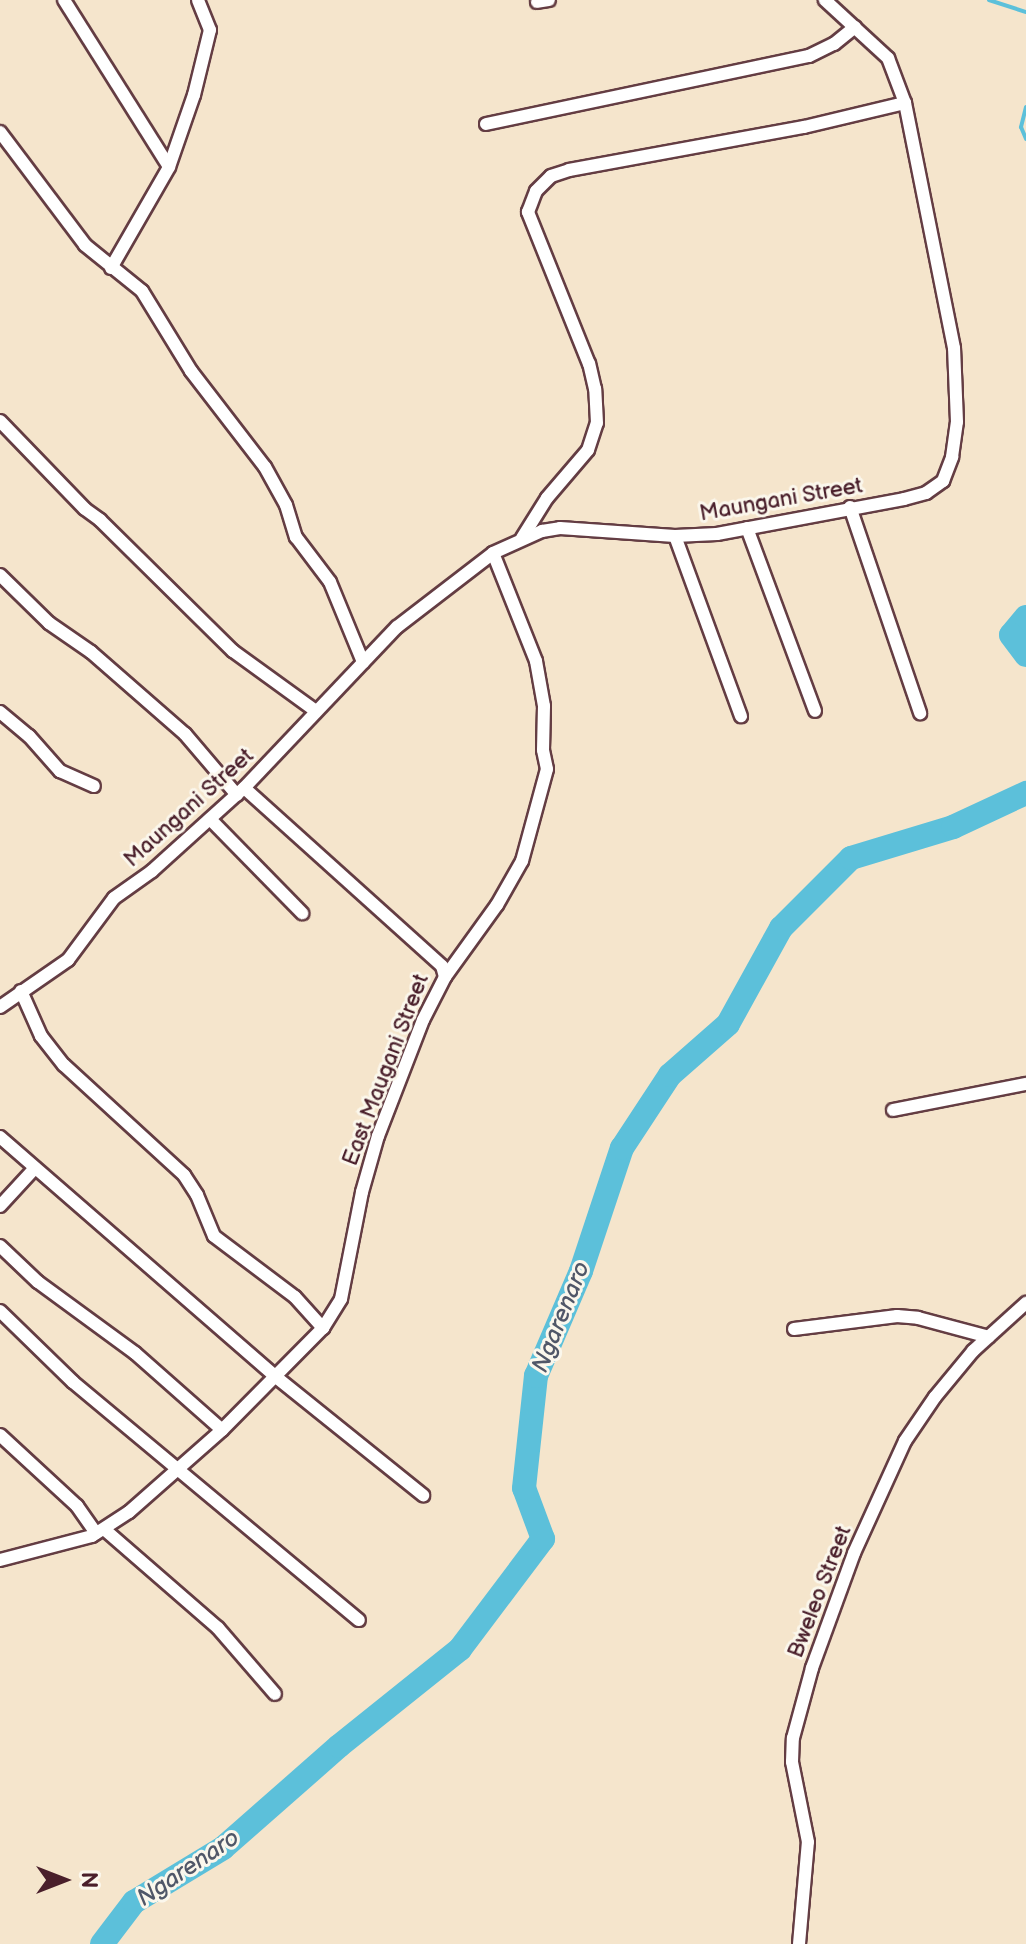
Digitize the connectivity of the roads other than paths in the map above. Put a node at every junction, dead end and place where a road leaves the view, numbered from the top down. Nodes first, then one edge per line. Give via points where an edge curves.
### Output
1 (64, 0) edge
2 (198, 0) edge
3 (825, 0) edge
4 (855, 27) junction
5 (905, 103) junction
6 (486, 124) dead end
7 (0, 132) edge
8 (169, 167) junction
9 (111, 268) junction
10 (0, 421) edge
11 (850, 507) junction
12 (747, 528) junction
13 (675, 536) junction
14 (522, 538) junction
15 (493, 553) junction
16 (0, 575) edge
17 (363, 662) junction
18 (316, 711) junction
19 (815, 711) dead end
20 (0, 712) edge
21 (920, 713) dead end
22 (741, 716) dead end
23 (94, 786) dead end
24 (241, 792) junction
25 (210, 819) junction
26 (302, 913) dead end
27 (445, 977) junction
28 (21, 991) junction
29 (0, 1007) edge
30 (1026, 1084) edge
31 (893, 1110) dead end
32 (0, 1137) edge
33 (34, 1169) junction
34 (0, 1206) edge
35 (0, 1246) edge
36 (1026, 1303) edge
37 (0, 1311) edge
38 (323, 1328) junction
39 (794, 1329) dead end
40 (989, 1337) junction
41 (276, 1377) junction
42 (222, 1430) junction
43 (0, 1435) edge
44 (179, 1468) junction
45 (423, 1495) dead end
46 (100, 1531) junction
47 (0, 1560) edge
48 (359, 1620) dead end
49 (275, 1694) dead end
50 (799, 1944) edge

1 - 8 street
2 - 8 street via 210,30 208,49
3 - 4 street, Maungani Street
4 - 5 street, Maungani Street via 888,58
4 - 6 street via 809,56
5 - 11 street, Maungani Street via 954,348 954,445 943,481 926,493
5 - 14 street via 569,170 551,176 536,191 528,212 589,364 597,423 588,450
7 - 9 street via 85,245
8 - 9 street
9 - 17 street via 142,291 191,371 265,467 296,537 330,582
10 - 18 street via 233,651
11 - 12 street, Maungani Street
11 - 21 street
12 - 13 street, Maungani Street
12 - 19 street
13 - 14 street, Maungani Street via 560,528
13 - 22 street
14 - 15 street, Maungani Street
15 - 17 street, Maungani Street via 397,627
15 - 27 street via 536,661 547,769 522,861
16 - 24 street, East Maugani Street via 49,623 91,652 185,734
17 - 18 street, Maungani Street
18 - 24 street, Maungani Street
20 - 23 street via 60,771
24 - 25 street, Maungani Street
24 - 27 street, East Maugani Street via 442,966
25 - 26 street
25 - 28 street, Maungani Street via 114,898 68,960
27 - 38 street, East Maugani Street via 378,1136 344,1289
28 - 29 street, Maungani Street
28 - 38 street via 41,1036 64,1065 184,1175 214,1236 295,1297
30 - 31 street
32 - 33 street
33 - 34 street
33 - 41 street
35 - 42 street
36 - 40 street, Bweleo Street
37 - 44 street via 73,1382
38 - 41 street, East Maugani Street
39 - 40 street via 897,1316
40 - 50 street, Bweleo Street via 935,1397 905,1441 854,1553 812,1668 793,1738 792,1762 808,1842
41 - 42 street, East Maugani Street
41 - 45 street
42 - 44 street, East Maugani Street
43 - 46 street
44 - 46 street, East Maugani Street
44 - 48 street
46 - 47 street, East Maugani Street
46 - 49 street via 218,1628

